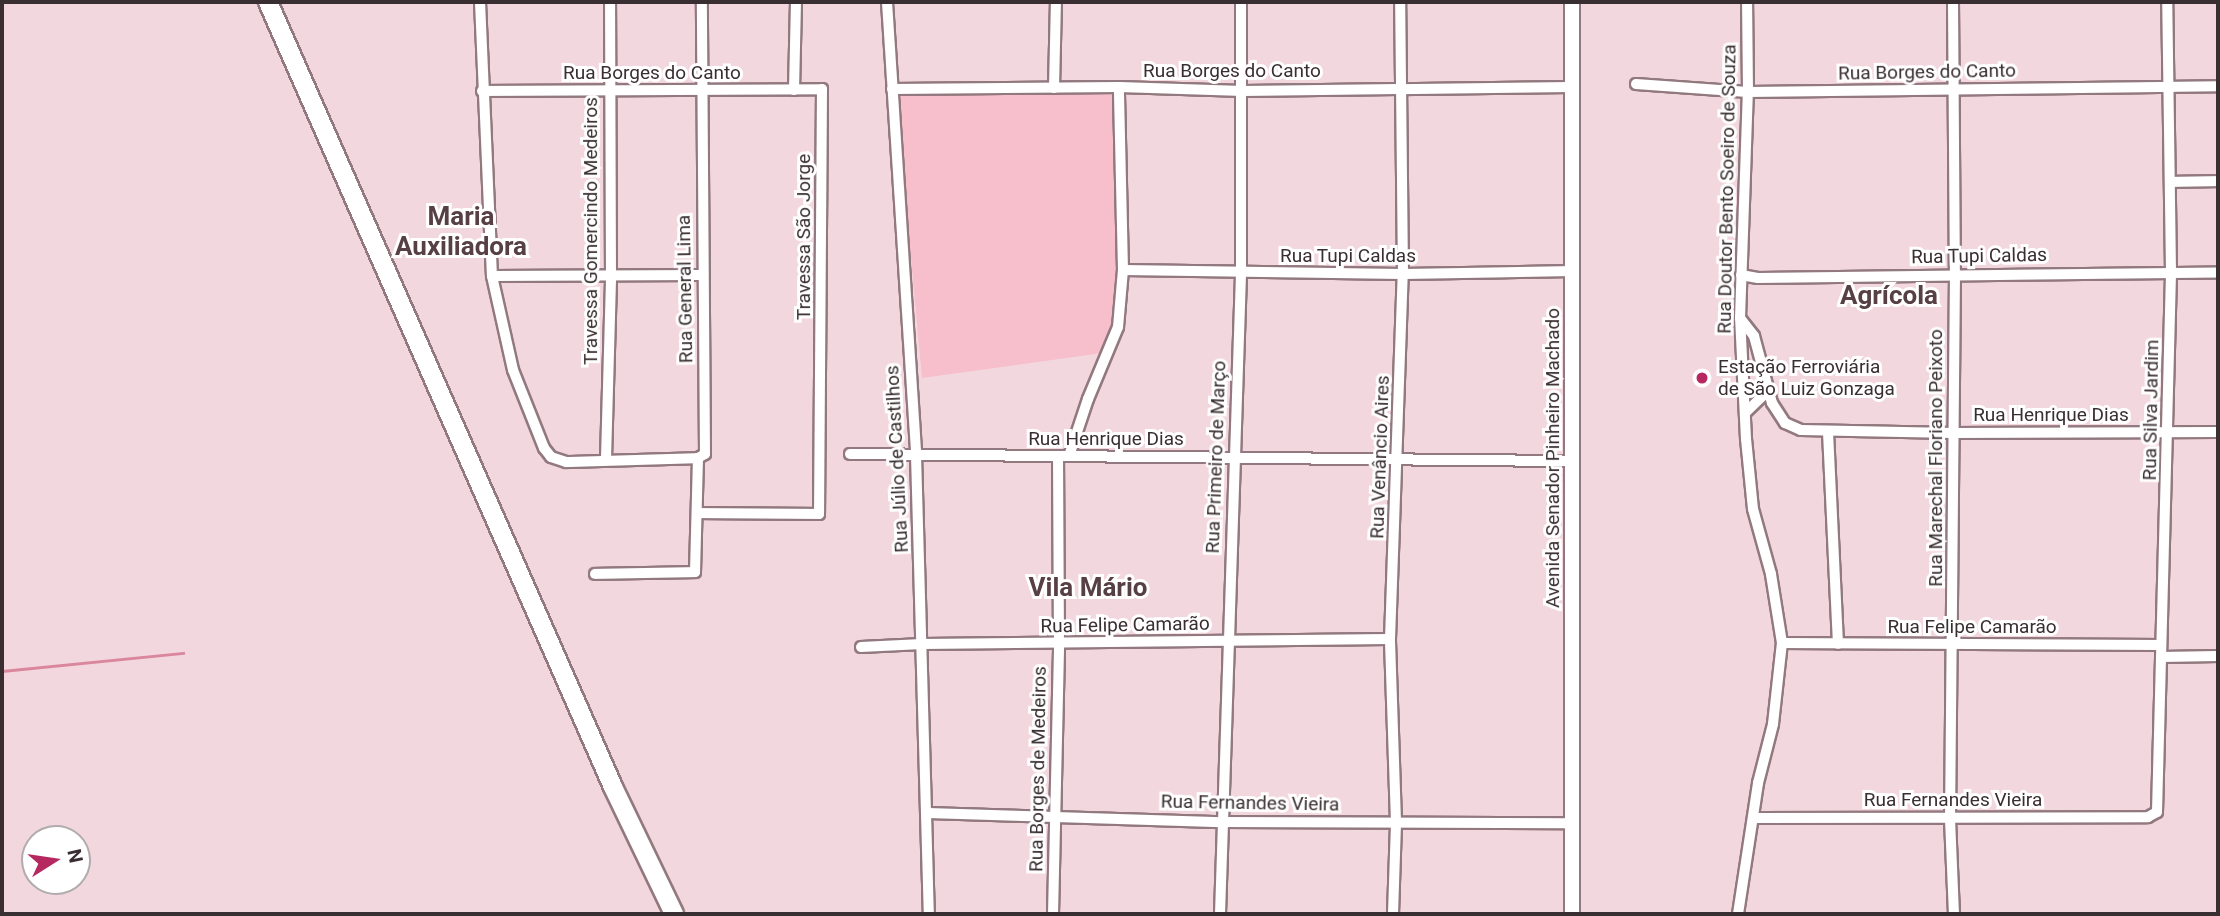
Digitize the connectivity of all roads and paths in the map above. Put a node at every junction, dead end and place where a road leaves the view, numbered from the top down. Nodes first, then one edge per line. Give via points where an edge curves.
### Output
1 (268, 2) edge
2 (480, 2) edge
3 (610, 2) edge
4 (702, 2) edge
5 (796, 2) edge
6 (887, 2) edge
7 (1056, 2) edge
8 (1241, 2) edge
9 (1400, 2) edge
10 (1572, 2) edge
11 (1747, 2) edge
12 (1952, 2) edge
13 (2167, 2) edge
14 (1636, 84) dead end
15 (2218, 86) edge
16 (1400, 87) junction
17 (1572, 87) junction
18 (2170, 87) junction
19 (1054, 88) junction
20 (1119, 88) junction
21 (822, 89) joint
22 (892, 89) junction
23 (1954, 89) junction
24 (608, 90) junction
25 (794, 90) junction
26 (482, 91) junction
27 (1243, 91) junction
28 (702, 92) junction
29 (1748, 92) junction
30 (2218, 181) edge
31 (2171, 182) junction
32 (1123, 270) junction
33 (1573, 271) junction
34 (2171, 272) junction
35 (2218, 272) edge
36 (1241, 273) junction
37 (1955, 273) junction
38 (1403, 274) junction
39 (701, 275) junction
40 (1741, 275) junction
41 (492, 276) junction
42 (611, 277) junction
43 (1740, 318) junction
44 (1768, 391) junction
45 (1745, 413) junction
46 (1828, 432) junction
47 (2169, 432) junction
48 (2218, 432) edge
49 (1953, 433) junction
50 (850, 454) dead end
51 (916, 455) junction
52 (1058, 456) junction
53 (1069, 456) junction
54 (1234, 457) junction
55 (698, 458) junction
56 (606, 459) junction
57 (1398, 459) junction
58 (1571, 461) junction
59 (697, 513) junction
60 (595, 573) dead end
61 (1390, 639) junction
62 (1227, 641) junction
63 (1782, 643) junction
64 (922, 644) junction
65 (1838, 644) junction
66 (1059, 645) junction
67 (1952, 645) junction
68 (2161, 645) junction
69 (861, 647) dead end
70 (2218, 656) edge
71 (2161, 657) junction
72 (928, 813) junction
73 (2152, 816) joint
74 (1054, 817) junction
75 (1754, 818) junction
76 (1950, 819) junction
77 (1222, 822) junction
78 (1396, 822) junction
79 (1572, 823) junction
80 (674, 914) edge
81 (929, 914) edge
82 (1053, 914) edge
83 (1220, 914) edge
84 (1393, 914) edge
85 (1572, 914) edge
86 (1738, 914) edge
87 (1954, 914) edge

1 - 80 highway via 613,786
2 - 26 street
3 - 24 street, Travessa Gomercindo Medeiros
4 - 28 street, Rua General Lima
5 - 25 street
6 - 22 street, Rua Júlio de Castilhos
7 - 19 street
8 - 27 street, Rua Primeiro de Março
9 - 16 street, Rua Venâncio Aires
10 - 17 main road, Avenida Senador Pinheiro Machado
11 - 29 street, Rua Doutor Bento Soeiro de Souza
12 - 23 street, Rua Marechal Floriano Peixoto
13 - 18 street, Rua Silva Jardim
14 - 29 street, Rua Borges do Canto
15 - 18 street, Rua Borges do Canto
16 - 17 street, Rua Borges do Canto
16 - 27 street, Rua Borges do Canto
16 - 38 street, Rua Venâncio Aires
17 - 33 main road, Avenida Senador Pinheiro Machado
18 - 23 street, Rua Borges do Canto
18 - 31 street, Rua Silva Jardim
19 - 20 street, Rua Borges do Canto
19 - 22 street, Rua Borges do Canto
20 - 27 street, Rua Borges do Canto
20 - 32 street
21 - 25 street, Rua Borges do Canto
21 - 59 street, Travessa São Jorge via 819,514
22 - 51 street, Rua Júlio de Castilhos
23 - 29 street, Rua Borges do Canto
23 - 37 street, Rua Marechal Floriano Peixoto
24 - 26 street, Rua Borges do Canto
24 - 28 street, Rua Borges do Canto
24 - 42 street, Travessa Gomercindo Medeiros
25 - 28 street, Rua Borges do Canto
26 - 41 street
27 - 36 street, Rua Primeiro de Março
28 - 39 street, Rua General Lima
29 - 40 street, Rua Doutor Bento Soeiro de Souza
30 - 31 street
31 - 34 street, Rua Silva Jardim
32 - 36 street, Rua Tupi Caldas
32 - 53 street via 1118,327
33 - 38 street, Rua Tupi Caldas
33 - 58 main road, Avenida Senador Pinheiro Machado
34 - 35 street, Rua Tupi Caldas
34 - 37 street, Rua Tupi Caldas
34 - 47 street, Rua Silva Jardim
36 - 38 street, Rua Tupi Caldas
36 - 54 street, Rua Primeiro de Março
37 - 40 street, Rua Tupi Caldas
37 - 49 street, Rua Marechal Floriano Peixoto
38 - 57 street, Rua Venâncio Aires
39 - 42 street
39 - 55 street, Rua General Lima via 705,454
40 - 43 street, Rua Doutor Bento Soeiro de Souza
41 - 42 street
41 - 56 street via 513,370 544,448 551,457 566,462
42 - 56 street, Travessa Gomercindo Medeiros
43 - 44 street via 1754,336
43 - 45 street, Rua Doutor Bento Soeiro de Souza
44 - 45 street
44 - 46 street, Rua Henrique Dias via 1785,423 1801,430
45 - 63 street, Rua Doutor Bento Soeiro de Souza via 1753,509 1771,574
46 - 49 street, Rua Henrique Dias
46 - 65 street
47 - 48 street, Rua Henrique Dias
47 - 49 street, Rua Henrique Dias
47 - 68 street, Rua Silva Jardim
49 - 67 street, Rua Marechal Floriano Peixoto
50 - 51 street, Rua Henrique Dias
51 - 52 street, Rua Henrique Dias
51 - 64 street, Rua Júlio de Castilhos
52 - 53 street, Rua Henrique Dias
52 - 66 street, Rua Borges de Medeiros
53 - 54 street, Rua Henrique Dias
54 - 57 street, Rua Henrique Dias
54 - 62 street, Rua Primeiro de Março
55 - 56 street
55 - 59 street, Rua General Lima
57 - 58 street, Rua Henrique Dias
57 - 61 street, Rua Venâncio Aires
58 - 79 main road, Avenida Senador Pinheiro Machado
59 - 60 street, Rua General Lima via 695,572
61 - 62 street, Rua Felipe Camarão
61 - 78 street, Rua Venâncio Aires
62 - 66 street, Rua Felipe Camarão
62 - 77 street, Rua Primeiro de Março
63 - 65 street, Rua Felipe Camarão
63 - 75 street, Rua Doutor Bento Soeiro de Souza via 1773,724
64 - 66 street, Rua Felipe Camarão
64 - 69 street, Rua Felipe Camarão
64 - 72 street, Rua Júlio de Castilhos
65 - 67 street, Rua Felipe Camarão
66 - 74 street, Rua Borges de Medeiros
67 - 68 street, Rua Felipe Camarão
67 - 76 street, Rua Marechal Floriano Peixoto
68 - 71 street, Rua Silva Jardim
70 - 71 street
71 - 73 street, Rua Silva Jardim via 2158,806
72 - 74 street, Rua Fernandes Vieira
72 - 81 street, Rua Júlio de Castilhos
73 - 76 street, Rua Fernandes Vieira
74 - 77 street, Rua Fernandes Vieira
74 - 82 street, Rua Borges de Medeiros
75 - 76 street, Rua Fernandes Vieira
75 - 86 street, Rua Doutor Bento Soeiro de Souza
76 - 87 street, Rua Marechal Floriano Peixoto
77 - 78 street, Rua Fernandes Vieira
77 - 83 street, Rua Primeiro de Março
78 - 79 street, Rua Fernandes Vieira
78 - 84 street, Rua Venâncio Aires
79 - 85 main road, Avenida Senador Pinheiro Machado

